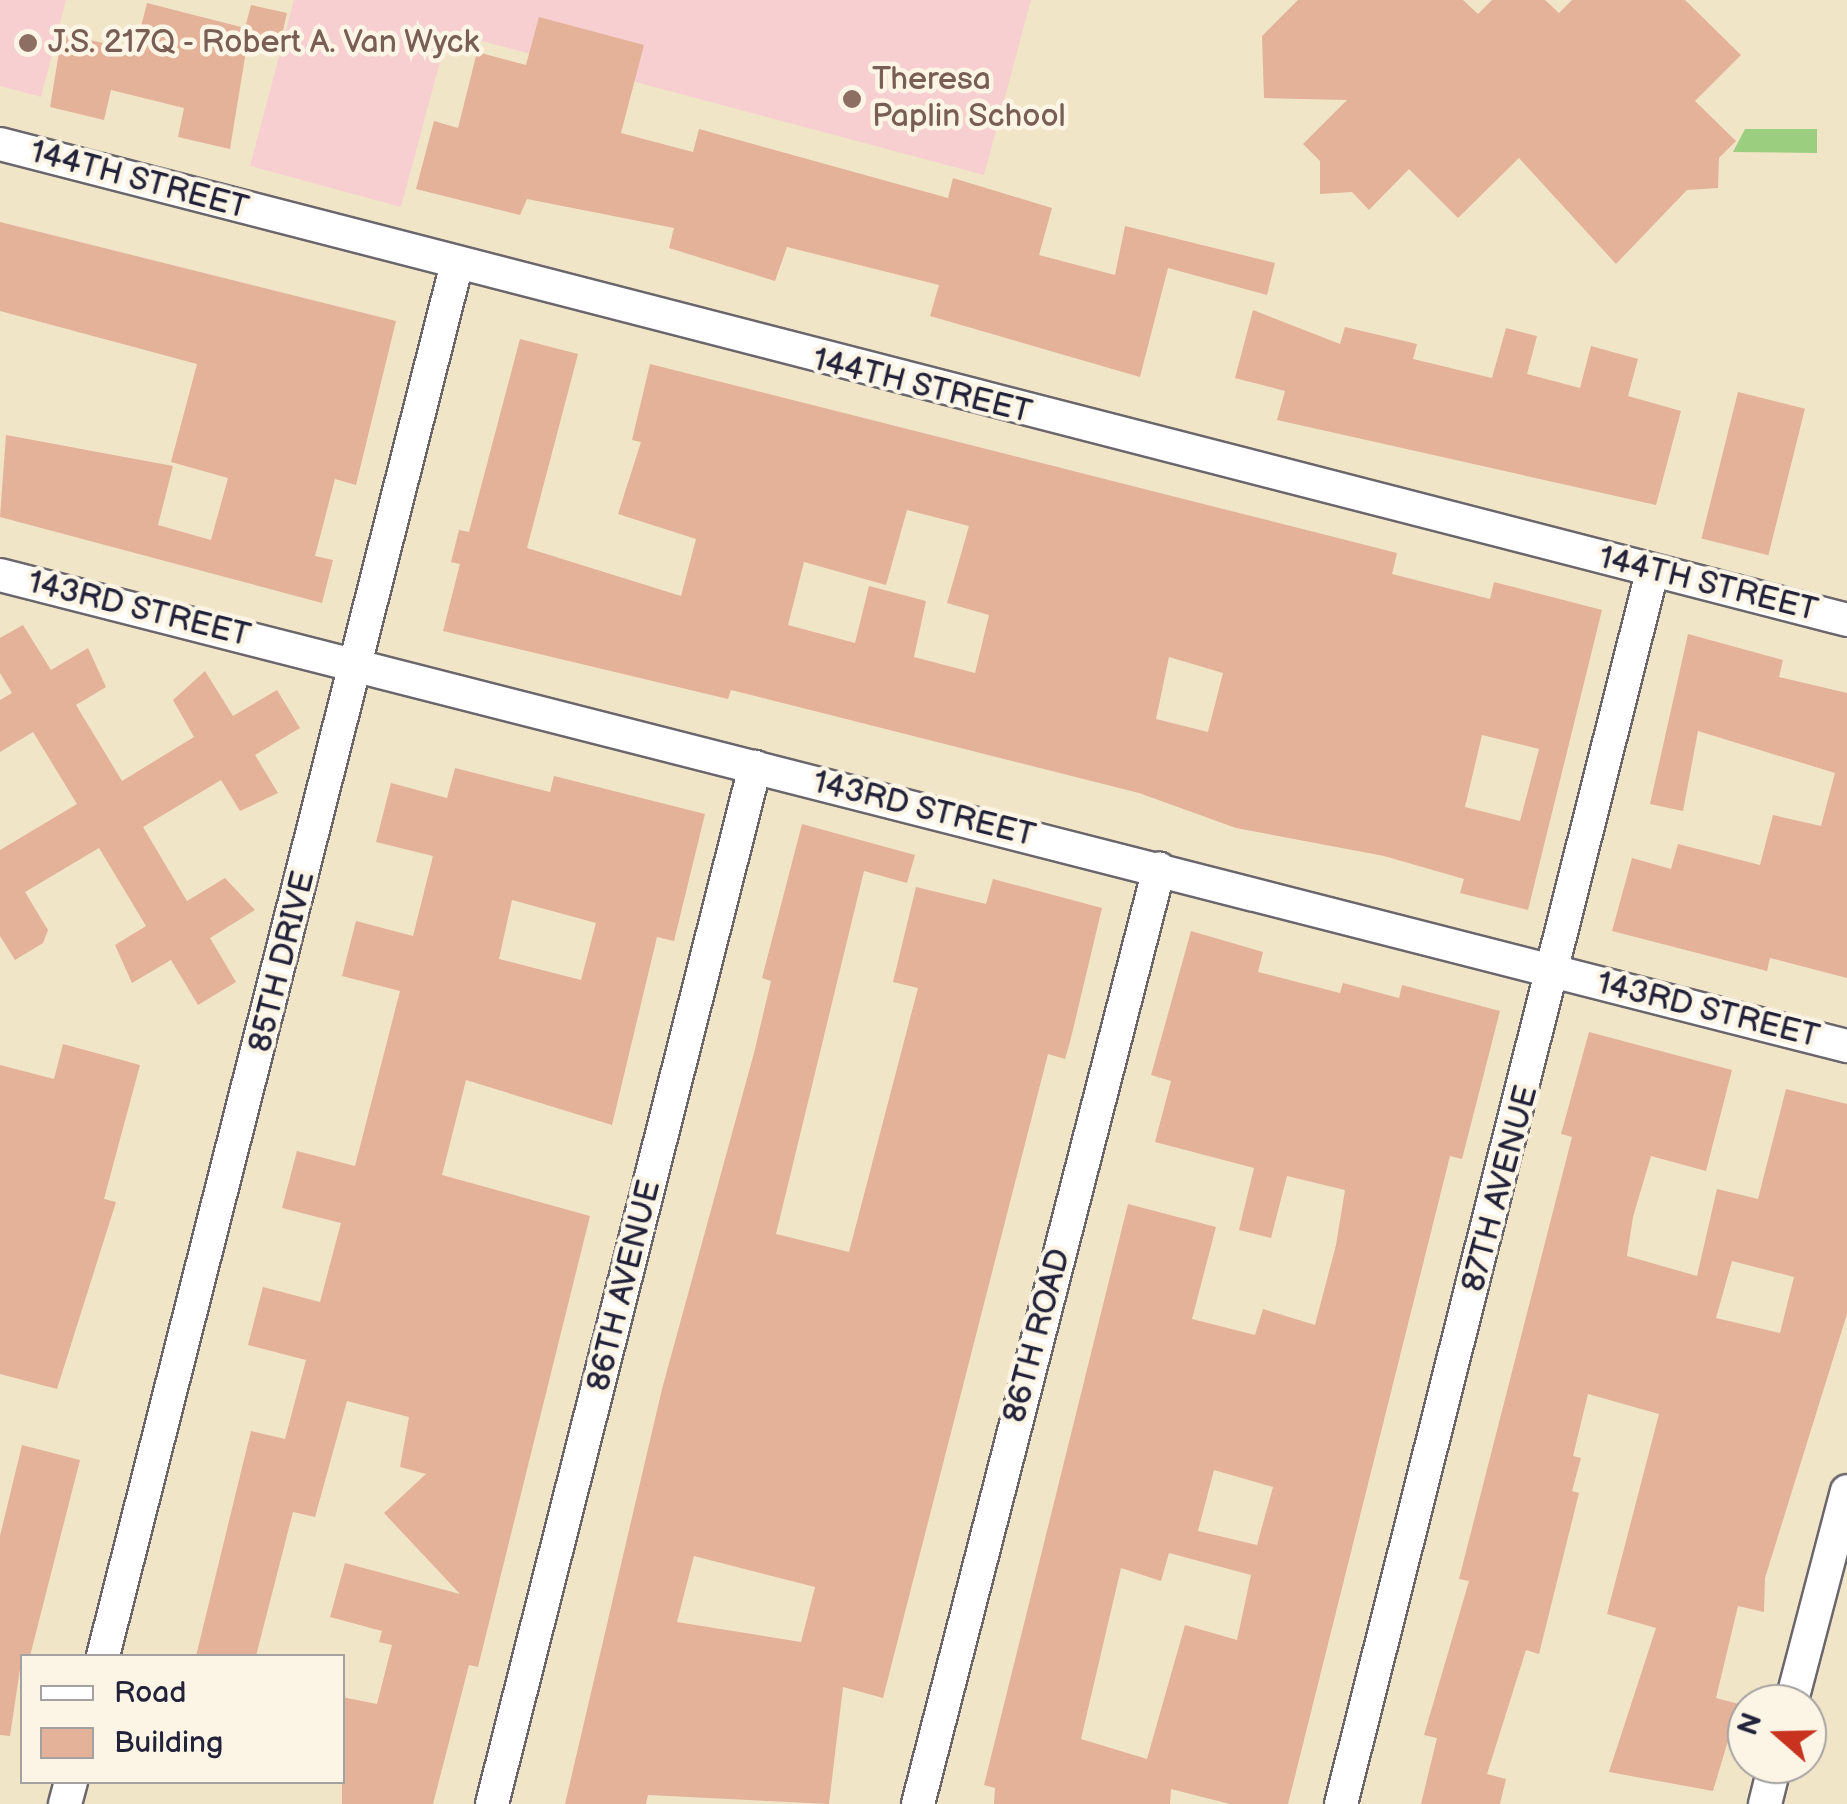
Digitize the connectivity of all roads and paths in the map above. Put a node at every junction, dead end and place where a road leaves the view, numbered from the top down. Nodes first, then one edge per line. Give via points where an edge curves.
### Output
1 (0, 144) edge
2 (456, 267) junction
3 (1652, 572) junction
4 (0, 575) edge
5 (1847, 620) edge
6 (358, 665) junction
7 (755, 768) junction
8 (1160, 869) junction
9 (1557, 972) junction
10 (1847, 1046) edge
11 (1847, 1490) edge
12 (104, 1654) edge
13 (1796, 1684) edge
14 (492, 1804) edge
15 (918, 1804) edge
16 (1341, 1804) edge

1 - 2 street, 144TH STREET
2 - 3 street, 144TH STREET
2 - 6 street, 85TH DRIVE
3 - 5 street, 144TH STREET
3 - 9 street, 87TH AVENUE
4 - 6 street, 143RD STREET
6 - 7 street, 143RD STREET
6 - 12 street, 85TH DRIVE
7 - 8 street, 143RD STREET
7 - 14 street, 86TH AVENUE
8 - 9 street, 143RD STREET
8 - 15 street, 86TH ROAD
9 - 10 street, 143RD STREET
9 - 16 street, 87TH AVENUE
11 - 13 street

